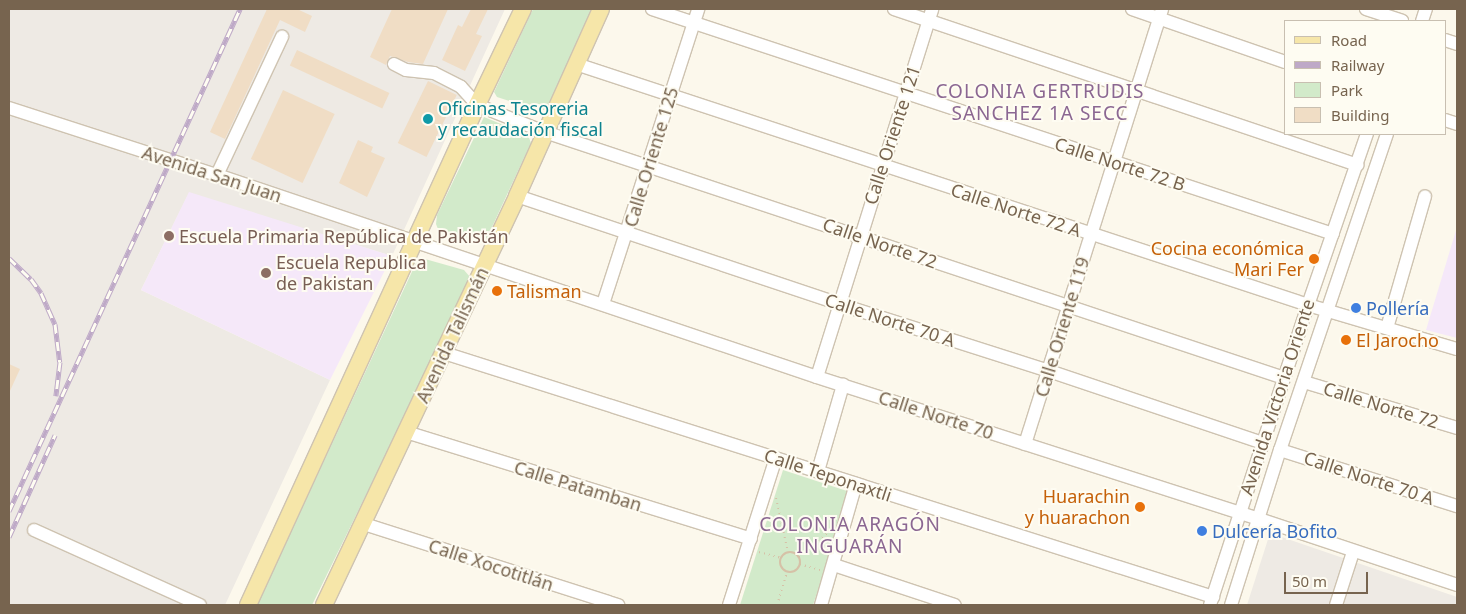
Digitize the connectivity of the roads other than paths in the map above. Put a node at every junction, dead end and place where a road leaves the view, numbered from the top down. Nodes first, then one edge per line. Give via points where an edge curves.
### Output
1 (524, 9) edge
2 (600, 9) edge
3 (652, 9) edge
4 (698, 9) edge
5 (894, 9) edge
6 (1132, 9) edge
7 (1366, 9) edge
8 (1160, 13) edge
9 (931, 14) edge
10 (1399, 20) edge
11 (694, 23) junction
12 (282, 37) dead end
13 (1284, 62) edge
14 (394, 64) dead end
15 (576, 64) junction
16 (1136, 90) junction
17 (905, 93) junction
18 (670, 96) junction
19 (477, 105) junction
20 (9, 108) edge
21 (546, 132) junction
22 (1367, 135) edge
23 (1387, 135) edge
24 (1113, 162) junction
25 (649, 165) junction
26 (1357, 165) junction
27 (882, 166) junction
28 (217, 175) junction
29 (517, 196) junction
30 (1425, 196) dead end
31 (627, 233) junction
32 (1333, 234) junction
33 (1091, 235) junction
34 (860, 236) junction
35 (415, 242) junction
36 (484, 266) junction
37 (603, 304) junction
38 (839, 304) junction
39 (1308, 306) junction
40 (1069, 307) junction
41 (1327, 312) junction
42 (1387, 328) junction
43 (1457, 349) edge
44 (444, 352) junction
45 (1048, 371) junction
46 (817, 377) junction
47 (1284, 378) junction
48 (1304, 382) junction
49 (843, 385) junction
50 (1457, 428) edge
51 (406, 432) junction
52 (1263, 443) junction
53 (1025, 444) junction
54 (1280, 450) junction
55 (776, 458) junction
56 (818, 472) junction
57 (856, 484) junction
58 (1457, 506) edge
59 (1239, 512) junction
60 (1259, 519) junction
61 (364, 524) junction
62 (34, 530) dead end
63 (752, 545) junction
64 (1353, 552) junction
65 (830, 568) junction
66 (1457, 585) edge
67 (1212, 601) edge
68 (200, 605) edge
69 (248, 605) edge
70 (324, 605) edge
71 (618, 605) edge
72 (729, 605) edge
73 (821, 605) edge
74 (955, 605) edge
75 (1231, 605) edge
76 (1336, 605) edge

1 - 19 main road
2 - 15 main road, Avenida Talismán
3 - 11 street, Calle Norte 72 B
4 - 11 street, Calle Oriente 125
5 - 9 street
6 - 8 street
7 - 10 street
8 - 13 street
8 - 16 street, Calle Oriente 119
9 - 16 street
9 - 17 street, Calle Oriente 121
11 - 17 street, Calle Norte 72 B
11 - 18 street, Calle Oriente 125
12 - 28 street
14 - 19 street via 406,70 434,73 461,87
15 - 18 street, Calle Norte 72 A
15 - 21 main road, Avenida Talismán
16 - 24 street, Calle Oriente 119
16 - 26 street
17 - 24 street, Calle Norte 72 B
17 - 27 street, Calle Oriente 121
18 - 25 street, Calle Oriente 125
18 - 27 street, Calle Norte 72 A
19 - 21 street, Calle Norte 72
19 - 35 main road
20 - 28 street, Avenida San Juan
21 - 25 street, Calle Norte 72
21 - 29 main road, Avenida Talismán
22 - 26 street, Avenida Victoria Oriente
23 - 41 street, Avenida Victoria Oriente
24 - 32 street, Calle Norte 72 B
24 - 33 street, Calle Oriente 119
25 - 31 street, Calle Oriente 125
25 - 34 street, Calle Norte 72
26 - 32 street, Avenida Victoria Oriente
27 - 33 street, Calle Norte 72 A
27 - 34 street, Calle Oriente 121
28 - 35 street, Avenida San Juan
29 - 31 street, Calle Norte 70 A
29 - 36 main road, Avenida Talismán
30 - 42 street
31 - 37 street, Calle Oriente 125
31 - 38 street, Calle Norte 70 A
32 - 39 street, Avenida Victoria Oriente
33 - 39 street, Calle Norte 72 A
33 - 40 street, Calle Oriente 119
34 - 38 street, Calle Oriente 121
34 - 40 street, Calle Norte 72
35 - 36 street, Calle Norte 70
35 - 69 main road
36 - 37 street, Calle Norte 70
36 - 44 main road, Avenida Talismán
37 - 46 street, Calle Norte 70
38 - 45 street, Calle Norte 70 A
38 - 46 street, Calle Oriente 121
39 - 41 street, Calle Norte 72 A
39 - 47 street, Avenida Victoria Oriente
40 - 45 street, Calle Oriente 119
40 - 47 street, Calle Norte 72
41 - 42 street, Calle Norte 72 A
41 - 48 street, Avenida Victoria Oriente
42 - 43 street, Calle Norte 72 A
44 - 51 main road, Avenida Talismán
44 - 55 street, Calle Teponaxtli
45 - 52 street, Calle Norte 70 A
45 - 53 street, Calle Oriente 119
46 - 49 street, Calle Norte 70
47 - 52 street, Avenida Victoria Oriente
48 - 50 street, Calle Norte 72
48 - 54 street, Avenida Victoria Oriente
49 - 53 street, Calle Norte 70
49 - 56 street
51 - 61 main road, Avenida Talismán
51 - 63 street, Calle Patamban
52 - 59 street, Avenida Victoria Oriente
53 - 59 street, Calle Norte 70
54 - 58 street, Calle Norte 70 A
54 - 60 street, Avenida Victoria Oriente
55 - 56 street, Calle Teponaxtli
55 - 63 street
56 - 57 street, Calle Teponaxtli
57 - 65 street
57 - 67 street, Calle Teponaxtli
59 - 60 street, Calle Norte 70
59 - 67 street, Avenida Victoria Oriente
60 - 64 street, Calle Norte 70
60 - 75 street, Avenida Victoria Oriente
61 - 70 main road, Avenida Talismán
61 - 71 street, Calle Xocotitlán
62 - 68 street
63 - 72 street
64 - 66 street, Calle Norte 70
64 - 76 street
65 - 73 street
65 - 74 street

